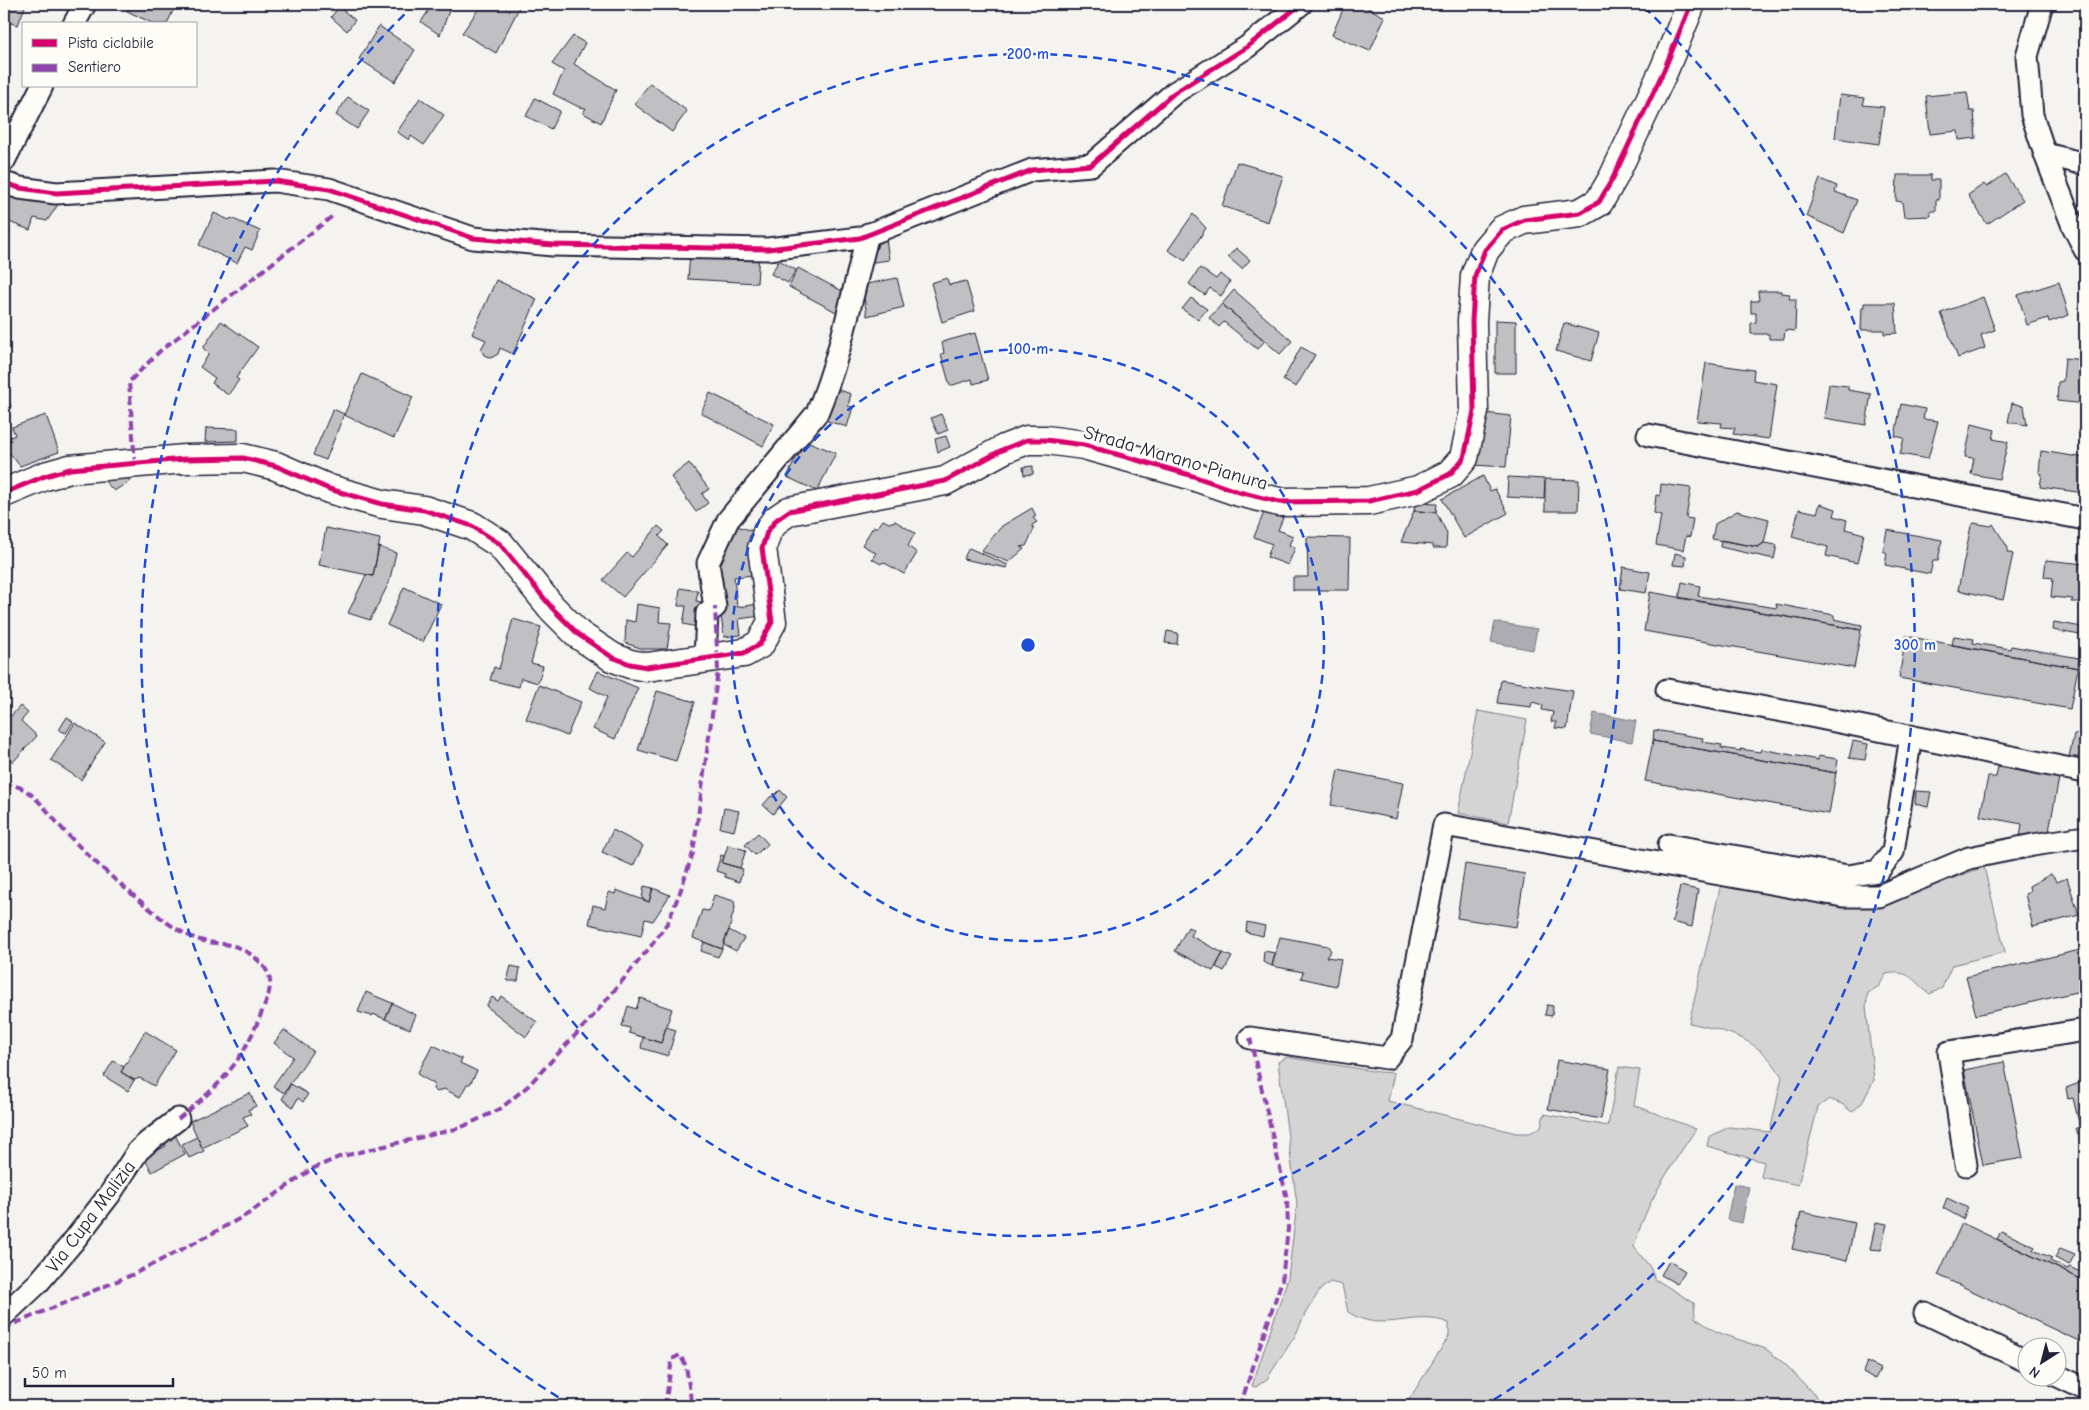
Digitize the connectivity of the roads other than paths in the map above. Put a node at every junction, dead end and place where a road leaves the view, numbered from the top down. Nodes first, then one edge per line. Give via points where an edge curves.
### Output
1 (85, 4) edge
2 (1301, 4) edge
3 (1691, 4) edge
4 (2044, 7) edge
5 (75, 22) edge
6 (41, 88) edge
7 (2045, 154) junction
8 (4, 161) edge
9 (2085, 164) edge
10 (4, 183) edge
11 (868, 234) junction
12 (2085, 250) edge
13 (1648, 434) dead end
14 (4, 493) edge
15 (2085, 519) edge
16 (704, 660) junction
17 (1666, 690) dead end
18 (1911, 736) junction
19 (2085, 772) edge
20 (2085, 837) edge
21 (1669, 845) dead end
22 (2085, 1030) edge
23 (1250, 1038) dead end
24 (178, 1119) dead end
25 (1966, 1165) dead end
26 (1925, 1313) dead end
27 (4, 1315) edge
28 (2016, 1356) edge
29 (2066, 1380) edge
30 (2085, 1389) edge

1 - 5 street
2 - 11 street via 1247,47 1174,93 1091,165 1032,170
3 - 16 street, Strada Marano Pianura via 1664,70 1599,202 1580,213 1524,220 1502,230 1485,250 1475,276 1472,312 1474,411 1464,458 1450,474 1418,490 1369,500 1279,502 1084,444 1028,440 1004,449 946,481 789,511 767,532 762,548 772,622 760,644 744,653
4 - 7 street via 2027,56 2032,115
6 - 8 street
7 - 9 street
7 - 12 street
10 - 11 street via 56,193 275,181 329,189 473,238 554,245 768,249 860,238
11 - 16 street via 826,393 817,413 728,520 708,563 715,608 707,613
13 - 15 street
14 - 16 street, Strada Marano Pianura via 70,469 185,459 243,458 276,466 329,489 382,504 424,510 472,526 500,544 552,608 579,635 612,657 647,667
17 - 18 street
18 - 19 street
18 - 21 street via 1892,852 1878,871 1848,876
20 - 23 street via 1969,858 1879,896 1843,896 1444,825 1402,1039 1395,1050 1387,1058
22 - 25 street via 1949,1052
24 - 27 street, Via Cupa Malizia via 138,1151 72,1243 38,1283
26 - 28 street
29 - 30 street

